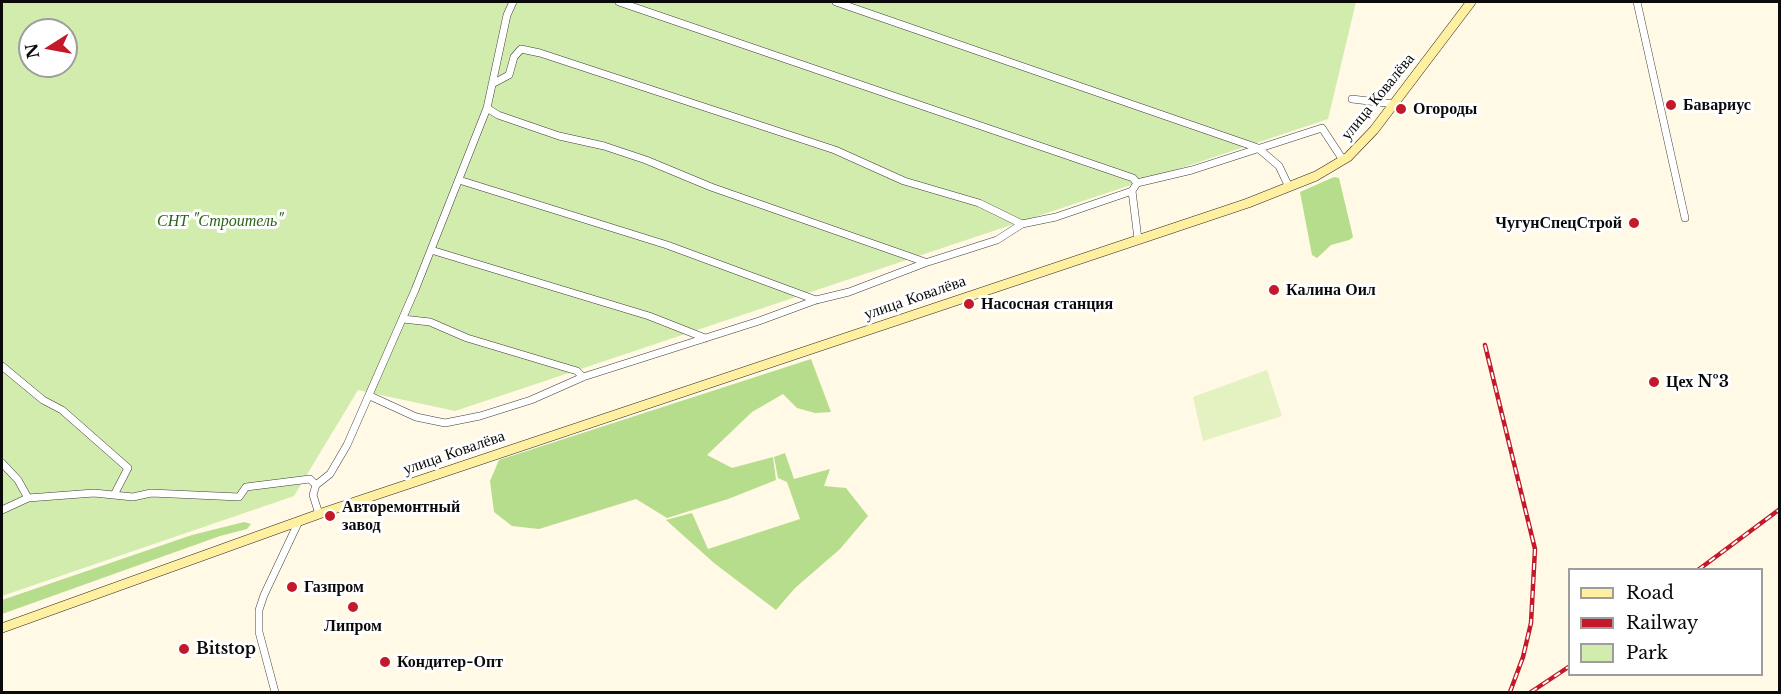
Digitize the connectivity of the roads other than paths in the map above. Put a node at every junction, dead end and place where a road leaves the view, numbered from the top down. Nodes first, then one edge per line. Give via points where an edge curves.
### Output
1 (513, 2) edge
2 (619, 2) edge
3 (836, 2) edge
4 (1472, 2) edge
5 (1637, 2) edge
6 (492, 84) junction
7 (1352, 99) dead end
8 (1394, 104) junction
9 (487, 108) junction
10 (1258, 148) junction
11 (1343, 160) junction
12 (459, 180) junction
13 (1137, 183) junction
14 (1288, 187) junction
15 (1132, 191) junction
16 (1686, 218) dead end
17 (1022, 224) junction
18 (1138, 239) junction
19 (431, 250) junction
20 (925, 262) junction
21 (816, 300) junction
22 (403, 319) junction
23 (705, 338) junction
24 (2, 366) edge
25 (583, 376) junction
26 (370, 396) junction
27 (2, 463) edge
28 (316, 485) junction
29 (114, 495) junction
30 (28, 498) junction
31 (2, 510) edge
32 (319, 514) junction
33 (299, 521) junction
34 (2, 628) edge
35 (275, 693) edge

1 - 6 street
2 - 13 street via 1122,174
3 - 10 street
4 - 8 street, улица Ковалёва
5 - 16 street
6 - 9 street
6 - 17 street via 509,75 520,49 540,53 835,150 904,180 979,203
7 - 8 street
8 - 11 street, улица Ковалёва
9 - 12 street
9 - 20 street via 559,136 646,160 711,187
10 - 11 street via 1322,128
10 - 13 street
10 - 14 street via 1279,166
11 - 14 street, улица Ковалёва
12 - 19 street
12 - 21 street via 667,245
13 - 15 street
14 - 18 street, улица Ковалёва
15 - 17 street via 1056,217
15 - 18 street
17 - 20 street via 1007,236
18 - 32 street, улица Ковалёва
19 - 22 street
19 - 23 street via 649,316
20 - 21 street via 849,292
21 - 23 street
22 - 25 street via 430,322
22 - 26 street
23 - 25 street
24 - 29 street via 43,400 62,410 128,468
25 - 26 street via 531,400 445,423 416,417
26 - 28 street via 330,474
27 - 30 street
28 - 29 street via 310,479 246,488 240,497
28 - 32 street via 313,495
29 - 30 street
30 - 31 street
32 - 33 street, улица Ковалёва
33 - 34 street, улица Ковалёва
33 - 35 street via 259,610 259,632

